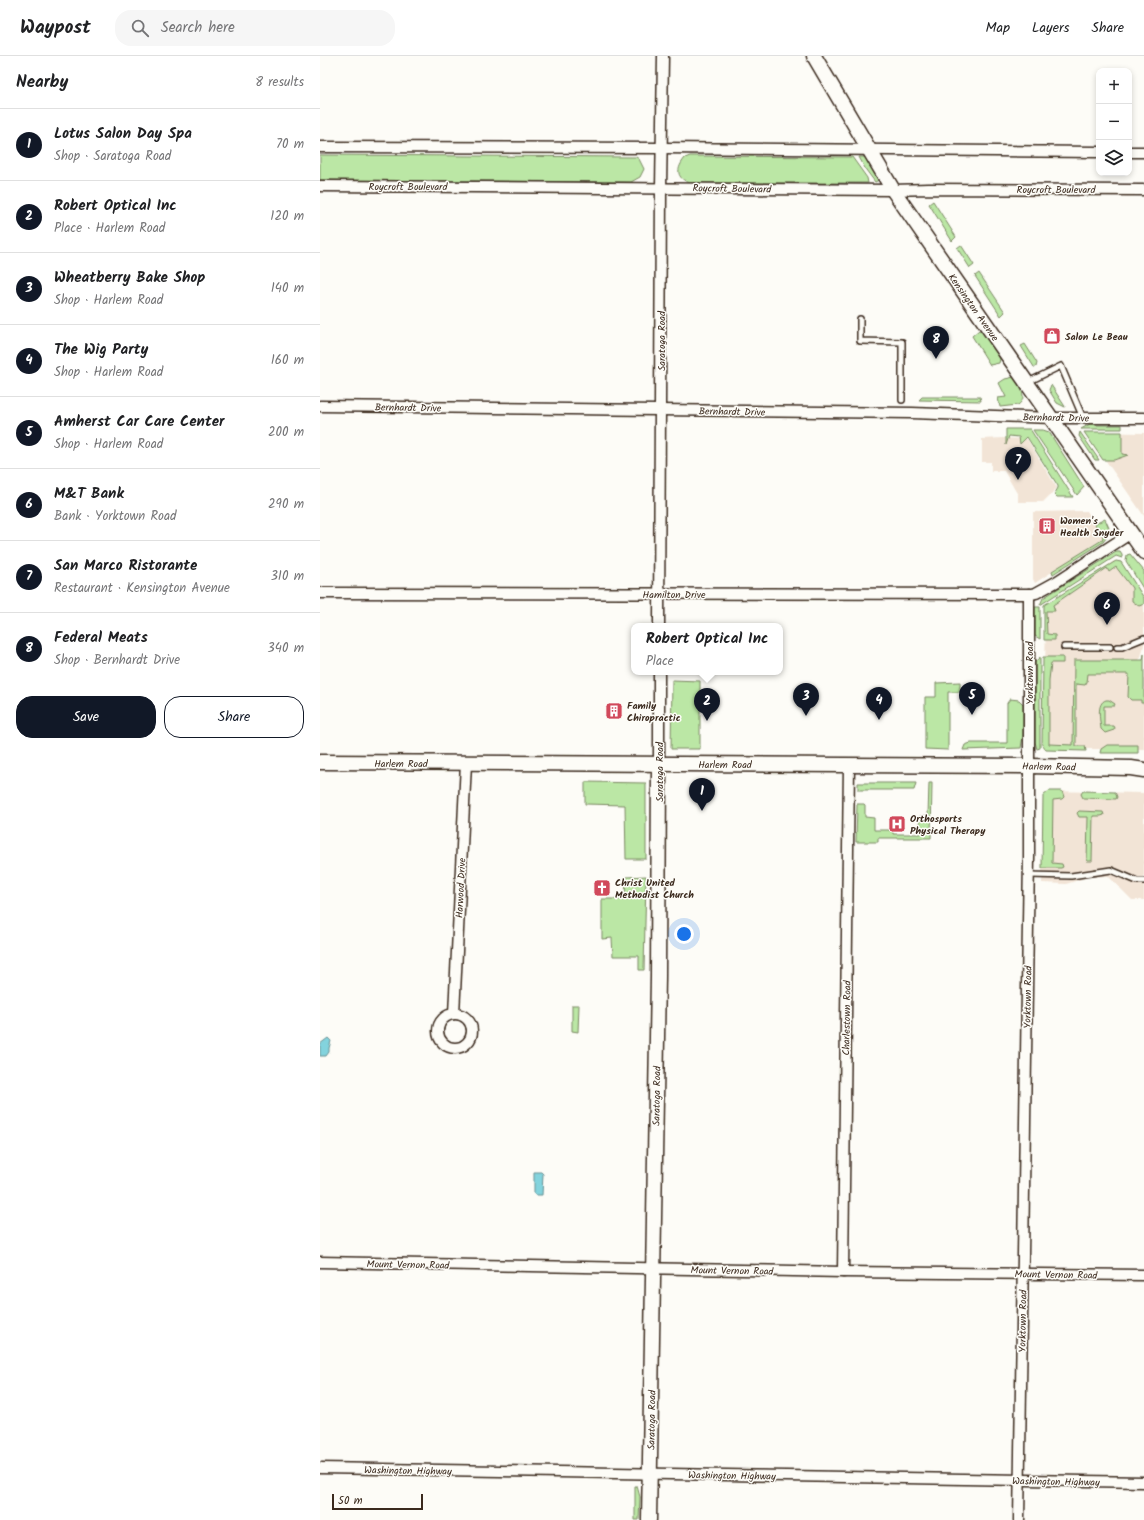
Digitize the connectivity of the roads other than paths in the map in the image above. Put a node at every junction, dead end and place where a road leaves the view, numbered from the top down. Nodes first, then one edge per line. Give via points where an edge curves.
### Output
1 (663, 56) edge
2 (814, 56) edge
3 (320, 147) edge
4 (662, 148) junction
5 (869, 149) junction
6 (1096, 152) edge
7 (1132, 152) edge
8 (1144, 152) edge
9 (320, 186) edge
10 (661, 188) junction
11 (893, 190) junction
12 (1144, 190) edge
13 (860, 319) dead end
14 (1027, 383) junction
15 (902, 400) dead end
16 (320, 406) edge
17 (661, 410) junction
18 (1052, 418) junction
19 (1083, 418) junction
20 (1144, 418) edge
21 (1131, 533) junction
22 (1144, 552) edge
23 (320, 592) edge
24 (659, 594) junction
25 (1029, 594) junction
26 (659, 623) edge
27 (1144, 638) edge
28 (1064, 647) dead end
29 (1110, 647) dead end
30 (1117, 647) dead end
31 (659, 675) edge
32 (320, 762) edge
33 (466, 763) junction
34 (659, 764) junction
35 (849, 765) junction
36 (1029, 766) junction
37 (1140, 768) edge
38 (1029, 875) junction
39 (1144, 881) edge
40 (454, 1014) dead end
41 (320, 1262) edge
42 (654, 1268) junction
43 (843, 1272) junction
44 (1023, 1274) junction
45 (1144, 1275) edge
46 (320, 1468) edge
47 (650, 1473) junction
48 (1020, 1480) junction
49 (1144, 1482) edge
50 (649, 1520) edge
51 (1019, 1520) edge

1 - 4 street, Saratoga Road
2 - 5 street, Kensington Avenue
3 - 4 street
4 - 5 street
4 - 10 street, Saratoga Road
5 - 6 street
5 - 11 street, Kensington Avenue
7 - 8 street
9 - 10 street, Roycroft Boulevard
10 - 11 street, Roycroft Boulevard
10 - 17 street, Saratoga Road
11 - 12 street, Roycroft Boulevard
11 - 14 street, Kensington Avenue
13 - 15 lane via 860,341 902,342
14 - 18 street, Kensington Avenue
14 - 19 lane via 1061,366
16 - 17 street, Bernhardt Drive
17 - 18 street, Bernhardt Drive via 912,413
17 - 24 street, Saratoga Road
18 - 19 street, Bernhardt Drive
18 - 21 street, Kensington Avenue
19 - 20 street, Bernhardt Drive
21 - 22 street, Kensington Avenue
21 - 25 street via 1056,582
23 - 24 street, Hamilton Drive
24 - 25 street, Hamilton Drive
24 - 26 street, Saratoga Road
25 - 36 street, Yorktown Road
27 - 30 lane
28 - 29 lane
31 - 34 street, Saratoga Road
32 - 33 street, Harlem Road
33 - 34 street, Harlem Road
33 - 40 street, Harwood Drive
34 - 35 street, Harlem Road
34 - 42 street, Saratoga Road
35 - 36 street, Harlem Road
35 - 43 street, Charlestown Road
36 - 37 street, Harlem Road
36 - 38 street, Yorktown Road
38 - 39 lane via 1071,876 1111,870 1137,881
38 - 44 street, Yorktown Road
41 - 42 street, Mount Vernon Road
42 - 43 street, Mount Vernon Road
42 - 47 street, Saratoga Road
43 - 44 street, Mount Vernon Road
44 - 45 street, Mount Vernon Road
44 - 48 street, Yorktown Road
46 - 47 street, Washington Highway
47 - 48 street, Washington Highway
47 - 50 street, Saratoga Road
48 - 49 street, Washington Highway
48 - 51 street, Yorktown Road

